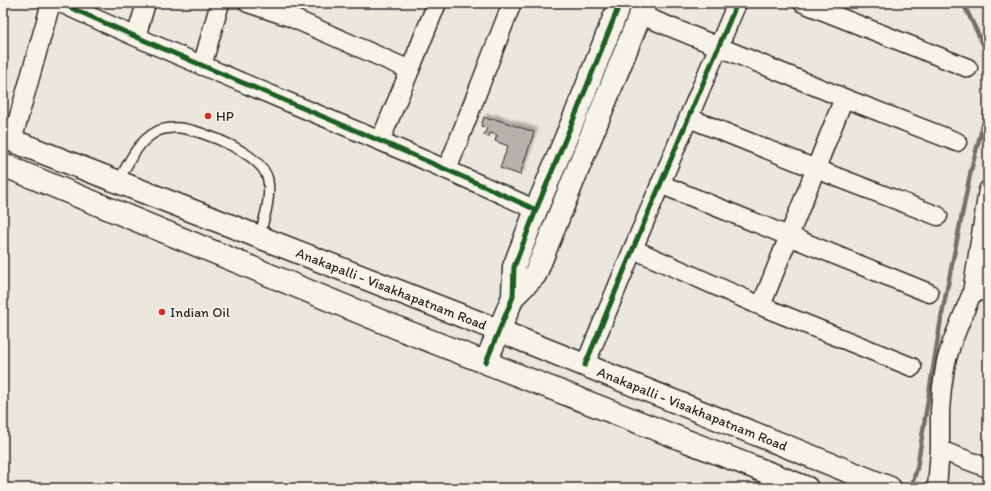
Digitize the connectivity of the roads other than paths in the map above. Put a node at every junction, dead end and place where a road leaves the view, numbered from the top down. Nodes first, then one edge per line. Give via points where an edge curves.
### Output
1 (51, 3) edge
2 (61, 3) edge
3 (146, 3) edge
4 (220, 3) edge
5 (248, 3) edge
6 (437, 3) edge
7 (512, 3) edge
8 (620, 3) edge
9 (737, 3) edge
10 (803, 3) edge
11 (643, 9) edge
12 (292, 10) edge
13 (136, 37) junction
14 (719, 47) junction
15 (202, 66) junction
16 (968, 68) dead end
17 (410, 70) junction
18 (844, 98) junction
19 (689, 118) junction
20 (7, 139) edge
21 (380, 141) junction
22 (958, 142) dead end
23 (3, 165) edge
24 (816, 169) junction
25 (447, 170) junction
26 (118, 182) junction
27 (660, 184) junction
28 (988, 190) edge
29 (536, 210) junction
30 (938, 216) dead end
31 (789, 236) junction
32 (259, 237) junction
33 (633, 249) junction
34 (980, 292) edge
35 (928, 294) dead end
36 (513, 297) junction
37 (761, 306) junction
38 (499, 331) junction
39 (486, 362) junction
40 (585, 365) junction
41 (912, 367) dead end
42 (940, 450) junction
43 (988, 468) edge
44 (807, 488) edge
45 (890, 488) edge
46 (938, 488) edge

1 - 20 street
2 - 13 street
3 - 13 street
4 - 15 street
5 - 12 street
6 - 17 street
7 - 25 street
8 - 29 main road
9 - 14 street
10 - 16 street
11 - 14 street
11 - 36 main road via 535,275
12 - 17 street
13 - 15 street
14 - 18 street
14 - 19 street
15 - 21 street
17 - 21 street
18 - 22 street
18 - 24 street
19 - 24 street
19 - 27 street
20 - 26 main road, Anakapalli - Visakhapatnam Road
21 - 25 street
23 - 39 main road
24 - 30 street
24 - 31 street
25 - 29 street
26 - 32 main road, Anakapalli - Visakhapatnam Road
26 - 32 lane via 136,150 157,131 178,128 220,139 259,163 268,179 269,200
27 - 31 street
27 - 33 street
28 - 34 street
29 - 36 main road via 514,267
31 - 35 street
31 - 37 street
32 - 38 main road, Anakapalli - Visakhapatnam Road
33 - 37 street
33 - 40 street
34 - 42 street via 952,342 946,362 940,411
36 - 38 main road
37 - 41 street
38 - 39 main road
38 - 40 main road, Anakapalli - Visakhapatnam Road
39 - 44 main road
40 - 45 main road, Anakapalli - Visakhapatnam Road
42 - 43 street
42 - 46 street

